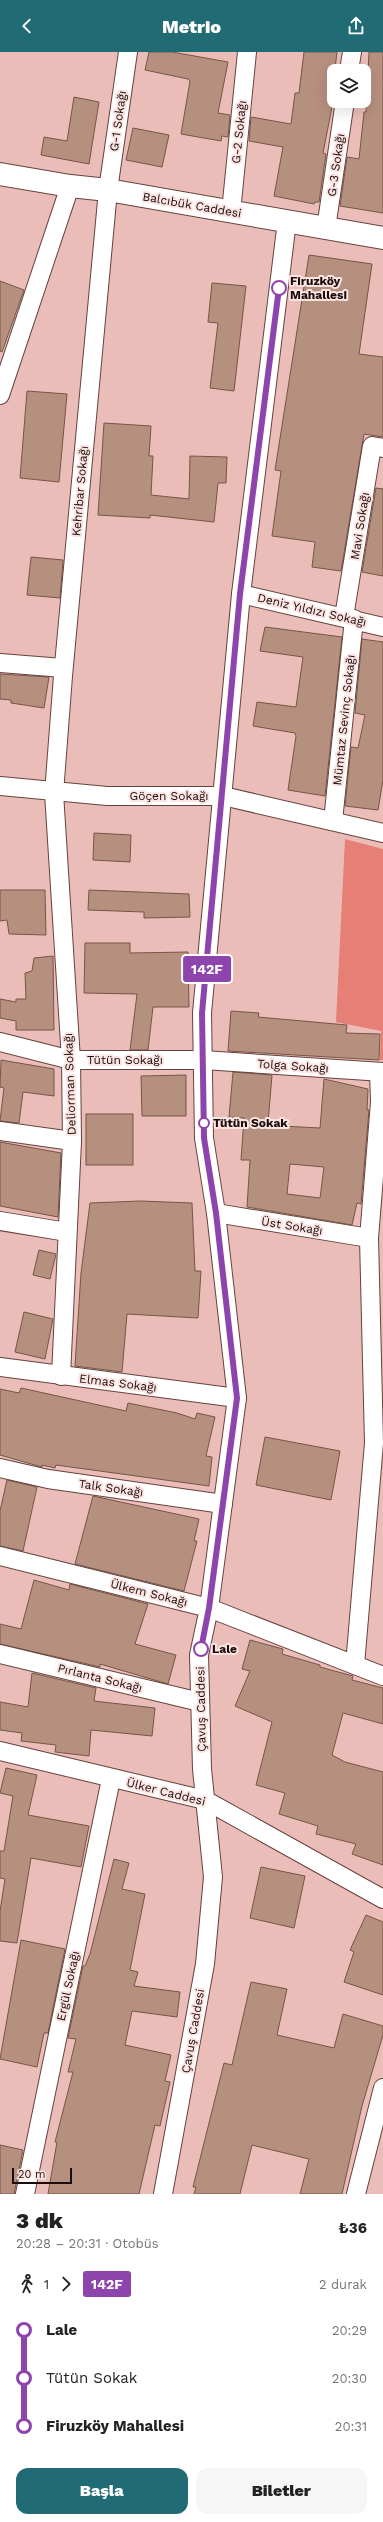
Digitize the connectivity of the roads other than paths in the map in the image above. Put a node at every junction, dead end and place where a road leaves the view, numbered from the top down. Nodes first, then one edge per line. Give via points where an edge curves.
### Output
1 (128, 52) edge
2 (247, 52) edge
3 (352, 52) edge
4 (350, 64) edge
5 (344, 108) edge
6 (0, 174) edge
7 (70, 186) junction
8 (108, 190) junction
9 (231, 212) junction
10 (287, 221) junction
11 (326, 228) junction
12 (383, 238) edge
13 (0, 395) edge
14 (383, 448) edge
15 (240, 594) junction
16 (349, 618) junction
17 (383, 627) edge
18 (0, 663) edge
19 (64, 668) junction
20 (0, 786) edge
21 (54, 793) junction
22 (223, 796) junction
23 (333, 821) junction
24 (383, 832) edge
25 (0, 1042) edge
26 (71, 1060) junction
27 (203, 1060) junction
28 (381, 1072) edge
29 (0, 1131) edge
30 (72, 1141) junction
31 (216, 1213) junction
32 (0, 1221) edge
33 (67, 1232) junction
34 (369, 1238) junction
35 (0, 1367) edge
36 (61, 1376) junction
37 (237, 1398) junction
38 (379, 1443) edge
39 (0, 1468) edge
40 (223, 1504) junction
41 (0, 1556) edge
42 (209, 1608) junction
43 (0, 1654) edge
44 (355, 1665) junction
45 (383, 1676) edge
46 (200, 1702) junction
47 (0, 1751) edge
48 (111, 1779) junction
49 (205, 1800) junction
50 (383, 1897) edge
51 (383, 2088) edge
52 (25, 2194) edge
53 (163, 2194) edge
54 (356, 2194) edge

1 - 8 street, G-1 Sokağı
2 - 9 street, G-2 Sokağı
3 - 4 street
5 - 11 street, G-3 Sokağı
6 - 7 street, Balcıbük Caddesi
7 - 8 street, Balcıbük Caddesi
7 - 13 street
8 - 9 street, Balcıbük Caddesi
8 - 19 street, Kehribar Sokağı
9 - 10 street, Balcıbük Caddesi
10 - 11 street, Balcıbük Caddesi
10 - 15 street, Çavuş Caddesi
11 - 12 street, Balcıbük Caddesi
14 - 16 street, Mavi Sokağı via 372,446
15 - 16 street, Deniz Yıldızı Sokağı
15 - 22 street, Çavuş Caddesi
16 - 17 street, Deniz Yıldızı Sokağı
16 - 23 street, Mümtaz Sevinç Sokağı
18 - 19 street
19 - 21 street, Kehribar Sokağı
20 - 21 street, Göçen Sokağı
21 - 22 street, Göçen Sokağı via 107,796
21 - 26 street, Deliorman Sokağı
22 - 23 street, Göçen Sokağı
22 - 27 street, Çavuş Caddesi via 202,1013
23 - 24 street, Göçen Sokağı
25 - 26 street, Tütün Sokağı
26 - 27 street, Tütün Sokağı
26 - 30 street, Deliorman Sokağı
27 - 28 street, Tolga Sokağı
27 - 31 street, Çavuş Caddesi via 204,1138
28 - 34 street
29 - 30 street
30 - 33 street, Deliorman Sokağı
31 - 34 street, Üst Sokağı
31 - 37 street, Çavuş Caddesi
32 - 33 street
33 - 36 street, Deliorman Sokağı
34 - 38 street
35 - 36 street, Elmas Sokağı
36 - 37 street, Elmas Sokağı
37 - 40 street, Çavuş Caddesi
38 - 44 street
39 - 40 street, Talk Sokağı via 48,1479
40 - 42 street, Çavuş Caddesi
41 - 42 street, Ülkem Sokağı
42 - 44 street, Ülkem Sokağı
42 - 46 street, Çavuş Caddesi via 200,1655
43 - 46 street, Pırlanta Sokağı
44 - 45 street, Ülkem Sokağı
46 - 49 street, Çavuş Caddesi
47 - 48 street, Ülker Caddesi
48 - 49 street, Ülker Caddesi
48 - 52 street, Ergül Sokağı
49 - 50 street, Ülker Caddesi
49 - 53 street, Çavuş Caddesi via 213,1877 205,1964
51 - 54 street

